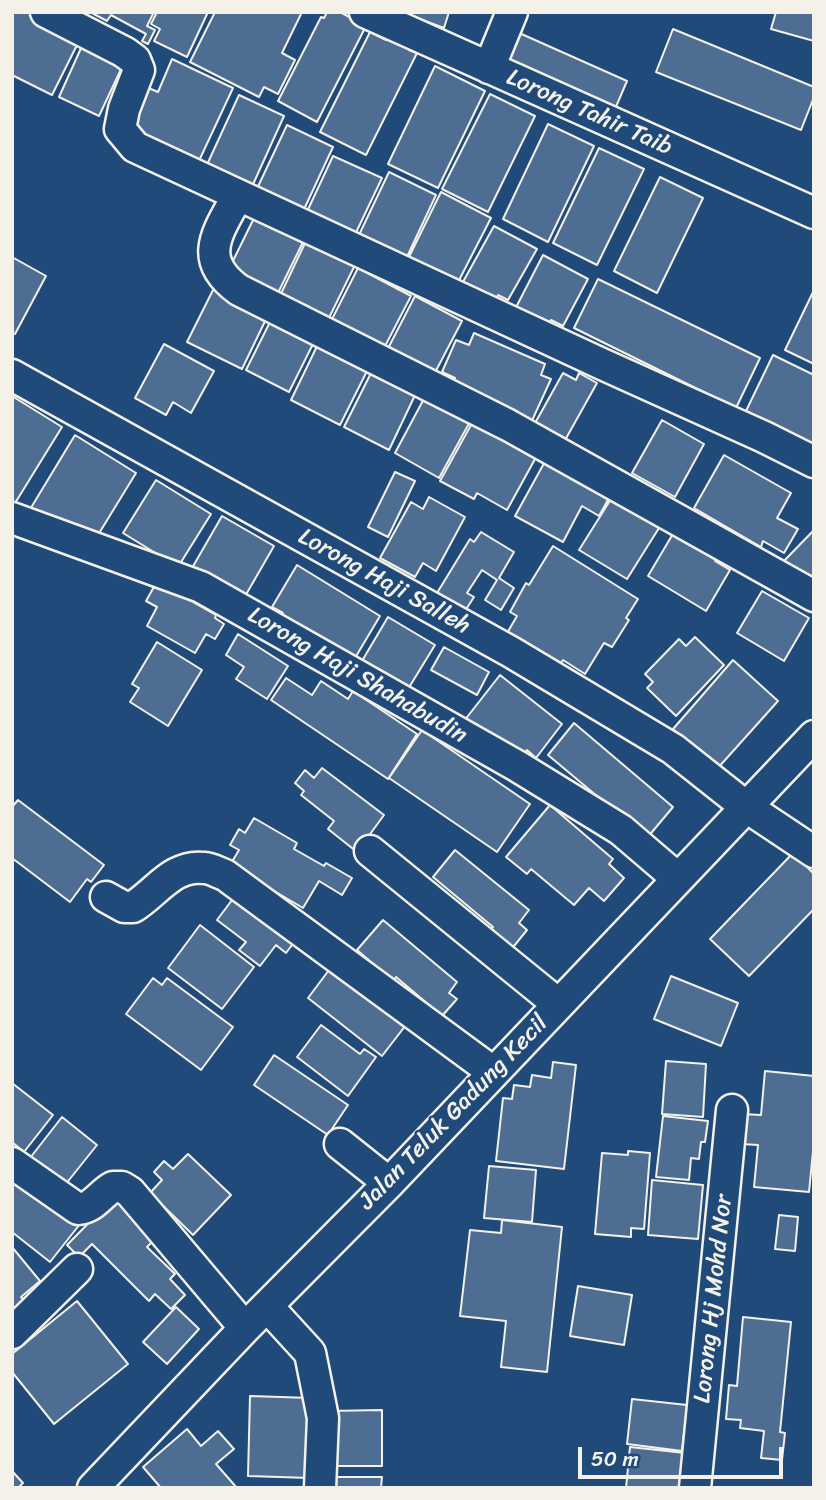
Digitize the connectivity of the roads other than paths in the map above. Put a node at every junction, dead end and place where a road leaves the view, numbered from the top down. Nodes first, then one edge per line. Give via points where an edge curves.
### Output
1 (47, 12) edge
2 (365, 12) edge
3 (512, 12) edge
4 (489, 68) junction
5 (238, 195) junction
6 (814, 213) edge
7 (12, 375) edge
8 (814, 462) edge
9 (12, 518) edge
10 (814, 596) edge
11 (814, 736) edge
12 (745, 806) junction
13 (370, 851) dead end
14 (814, 852) edge
15 (677, 878) junction
16 (106, 897) dead end
17 (558, 1004) junction
18 (493, 1072) junction
19 (732, 1110) dead end
20 (340, 1144) dead end
21 (12, 1163) edge
22 (389, 1183) junction
23 (77, 1269) dead end
24 (267, 1306) junction
25 (244, 1328) junction
26 (12, 1333) edge
27 (93, 1488) edge
28 (320, 1488) edge
29 (695, 1488) edge

1 - 5 street via 135,60 139,70 120,129 135,147
2 - 4 street, Lorong Tahir Taib
3 - 4 street
4 - 6 street, Lorong Tahir Taib
5 - 8 street
5 - 10 street via 213,252 217,268 239,290 508,425
7 - 12 street, Lorong Haji Salleh via 511,652 673,750
9 - 15 street, Lorong Haji Shahabudin via 201,587 621,830
11 - 12 street, Jalan Teluk Gadung Kecil
12 - 14 street, Lorong Haji Salleh
12 - 15 street, Jalan Teluk Gadung Kecil
13 - 17 street
15 - 17 street, Jalan Teluk Gadung Kecil
16 - 18 street via 133,907 164,880 186,870 204,867 225,875
17 - 18 street, Jalan Teluk Gadung Kecil
18 - 22 street, Jalan Teluk Gadung Kecil
19 - 29 street, Lorong Hj Mohd Nor
20 - 22 street
21 - 25 street via 78,1209 93,1205 113,1187 130,1192
22 - 24 street, Jalan Teluk Gadung Kecil
23 - 26 street
24 - 25 street, Jalan Teluk Gadung Kecil
24 - 28 street via 310,1353 323,1418
25 - 27 street, Jalan Teluk Gadung Kecil

